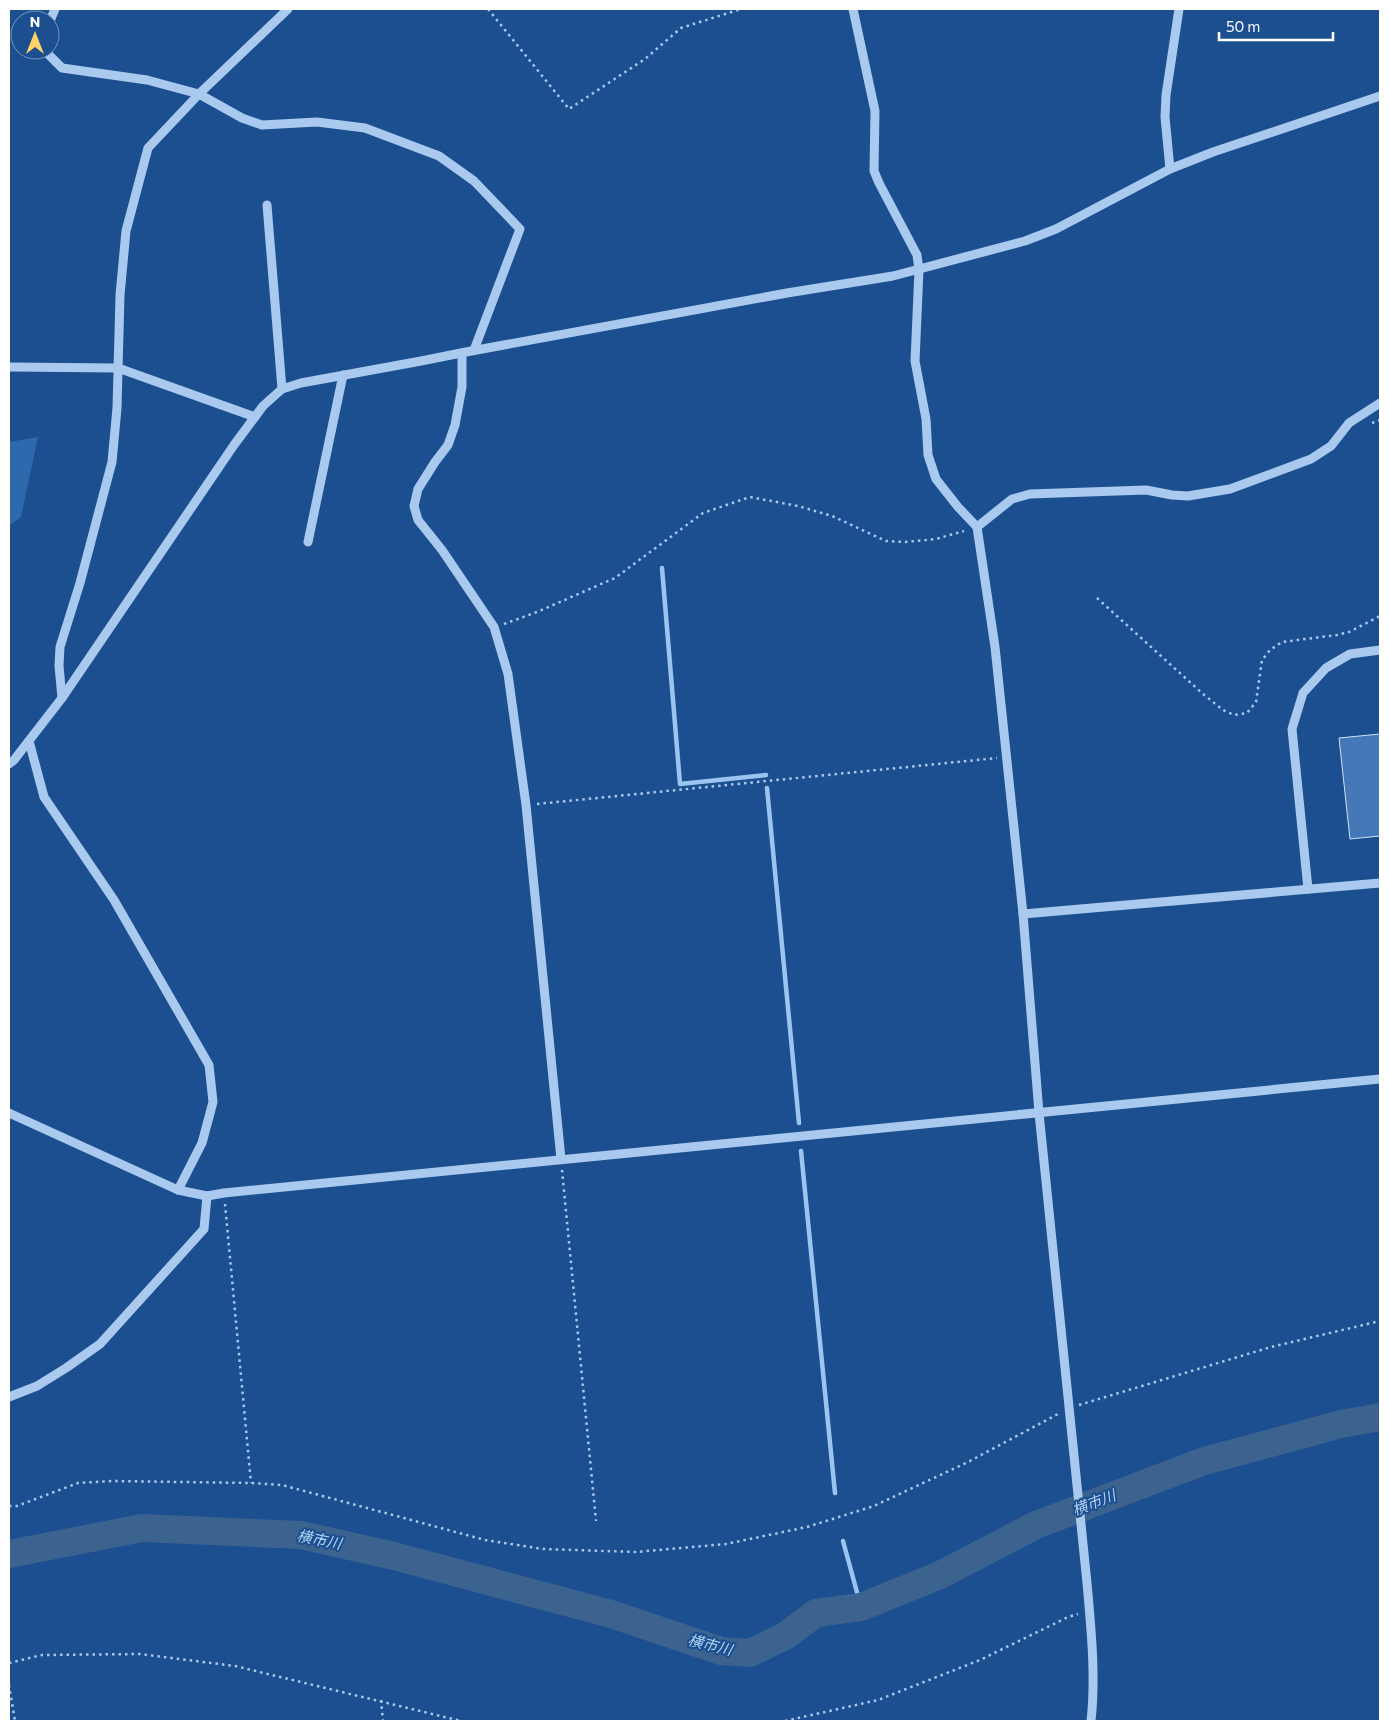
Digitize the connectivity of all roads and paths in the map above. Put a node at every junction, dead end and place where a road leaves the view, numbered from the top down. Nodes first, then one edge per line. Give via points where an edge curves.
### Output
1 (288, 9) edge
2 (488, 9) edge
3 (741, 9) edge
4 (853, 9) edge
5 (1179, 9) edge
6 (54, 60) edge
7 (199, 94) junction
8 (1380, 96) edge
9 (1170, 169) junction
10 (267, 205) dead end
11 (919, 270) junction
12 (474, 350) junction
13 (462, 353) junction
14 (9, 367) edge
15 (118, 368) junction
16 (343, 375) junction
17 (282, 389) junction
18 (1380, 402) edge
19 (256, 416) junction
20 (977, 527) junction
21 (308, 542) dead end
22 (1097, 598) dead end
23 (1380, 616) edge
24 (494, 627) junction
25 (1380, 650) edge
26 (62, 698) junction
27 (29, 741) junction
28 (1006, 757) junction
29 (9, 764) edge
30 (526, 805) junction
31 (1380, 883) edge
32 (1308, 889) junction
33 (1023, 914) junction
34 (1380, 1079) edge
35 (9, 1113) edge
36 (1040, 1113) junction
37 (561, 1159) junction
38 (178, 1190) junction
39 (224, 1193) junction
40 (207, 1196) junction
41 (1380, 1321) edge
42 (9, 1397) edge
43 (1070, 1408) junction
44 (251, 1483) junction
45 (9, 1506) edge
46 (596, 1521) dead end
47 (1089, 1611) junction
48 (9, 1662) edge
49 (9, 1685) edge
50 (381, 1700) junction
51 (15, 1721) edge
52 (384, 1721) edge
53 (461, 1721) edge
54 (785, 1721) edge
55 (1091, 1721) edge

1 - 7 street
2 - 3 path via 569,109 645,59 681,28
4 - 11 street via 875,110 874,171 917,255
5 - 9 street via 1166,95
6 - 7 street via 62,68 147,80
7 - 12 street via 242,118 262,125 317,122 365,128 439,156 474,181 520,229
7 - 15 street via 148,148 126,231
8 - 9 street
9 - 11 street via 1025,241
10 - 17 street
11 - 12 street
11 - 20 street via 915,361 926,418 928,455 936,478
12 - 13 street
13 - 16 street
13 - 24 street via 462,387 455,425 448,445 418,489 414,506 418,520
14 - 15 street
15 - 19 street
15 - 26 street via 112,462 60,647
16 - 17 street
16 - 21 street
17 - 19 street
18 - 20 street via 1349,423 1331,446 1311,459 1230,489 1188,496 1146,490 1030,494 1012,499
19 - 26 street
20 - 24 path via 936,539 886,541 832,516 750,497 703,513 614,578
20 - 28 street via 995,647
22 - 23 path via 1203,694 1234,715 1247,713 1256,702 1262,660 1270,650 1282,642 1343,633
24 - 30 street via 508,674
25 - 32 street via 1350,654 1326,668 1303,693 1292,729
26 - 27 street
27 - 29 street
27 - 38 street via 44,797 114,900 209,1066 213,1102 202,1143
28 - 30 path
28 - 33 street
30 - 37 street
31 - 32 street
32 - 33 street
33 - 36 street
34 - 36 street
35 - 38 street
36 - 37 street
36 - 43 street
37 - 39 street
37 - 46 path
38 - 40 street
39 - 40 street
39 - 44 path
40 - 42 street via 204,1229 100,1344 37,1386
41 - 43 path via 1271,1347
43 - 44 path via 968,1462 874,1506 806,1527 726,1544 636,1552 543,1549 485,1540 282,1485
43 - 47 street
44 - 45 path via 78,1483 17,1506
47 - 54 path via 1068,1617 980,1660 878,1700
47 - 55 street
48 - 50 path via 42,1655 140,1654 235,1666
49 - 51 path
50 - 52 path
50 - 53 path

